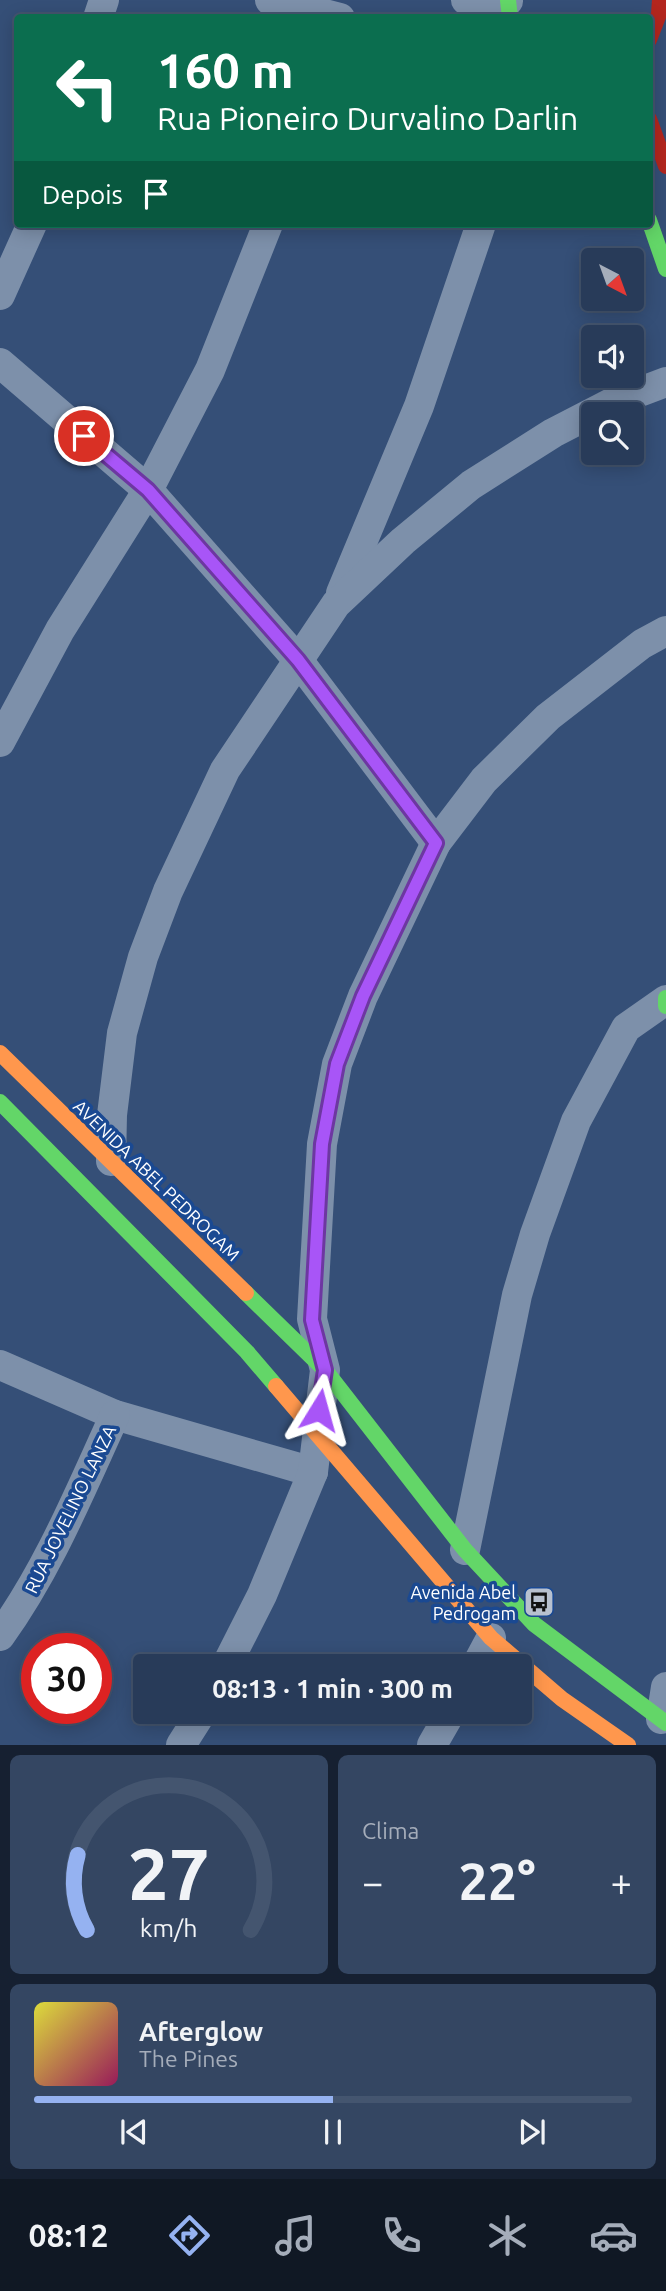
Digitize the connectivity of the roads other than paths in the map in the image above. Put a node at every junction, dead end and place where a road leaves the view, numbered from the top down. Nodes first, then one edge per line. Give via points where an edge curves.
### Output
1 (270, 0) edge
2 (467, 0) edge
3 (660, 0) edge
4 (509, 6) edge
5 (323, 14) edge
6 (653, 30) edge
7 (653, 130) edge
8 (666, 166) edge
9 (30, 228) edge
10 (266, 228) edge
11 (480, 228) edge
12 (652, 228) edge
13 (666, 269) edge
14 (0, 295) edge
15 (0, 363) edge
16 (666, 382) edge
17 (148, 490) junction
18 (336, 604) junction
19 (666, 631) edge
20 (298, 660) junction
21 (0, 742) edge
22 (436, 843) junction
23 (666, 1000) edge
24 (666, 1006) edge
25 (0, 1053) edge
26 (0, 1102) edge
27 (111, 1161) junction
28 (194, 1270) junction
29 (0, 1365) edge
30 (325, 1370) junction
31 (115, 1415) junction
32 (317, 1430) junction
33 (313, 1472) junction
34 (465, 1550) junction
35 (0, 1636) edge
36 (491, 1638) junction
37 (232, 1654) edge
38 (482, 1654) edge
39 (666, 1687) edge
40 (664, 1721) edge
41 (194, 1724) edge
42 (444, 1724) edge
43 (181, 1745) edge
44 (432, 1745) edge
45 (628, 1745) edge

1 - 5 street
2 - 4 street
3 - 6 street
7 - 8 street
9 - 14 street
10 - 17 street via 210,370
11 - 18 street via 419,406
12 - 13 street
15 - 17 street
16 - 18 street via 613,402 553,433 471,485
17 - 20 street
17 - 21 street via 60,630
18 - 20 street
19 - 22 street via 642,644 548,718 484,780
20 - 22 street
20 - 27 street via 225,770 168,891 143,957 122,1033
22 - 30 street via 363,996 337,1064 322,1144 312,1320
23 - 24 street
23 - 34 street via 626,1028 576,1121 517,1295
25 - 27 street, AVENIDA ABEL PEDROGAM
26 - 28 street, AVENIDA ABEL PEDROGAM
27 - 28 street, AVENIDA ABEL PEDROGAM
28 - 30 street, AVENIDA ABEL PEDROGAM
28 - 32 street, AVENIDA ABEL PEDROGAM
29 - 31 street
30 - 32 street
30 - 34 street, AVENIDA ABEL PEDROGAM
31 - 33 street
31 - 35 street, RUA JOVELINO LANZA via 50,1556
32 - 33 street
32 - 36 street, AVENIDA ABEL PEDROGAM
33 - 37 street
34 - 40 street, AVENIDA ABEL PEDROGAM via 534,1624
36 - 38 street
36 - 45 street, AVENIDA ABEL PEDROGAM via 562,1699
39 - 40 street
41 - 43 street
42 - 44 street

